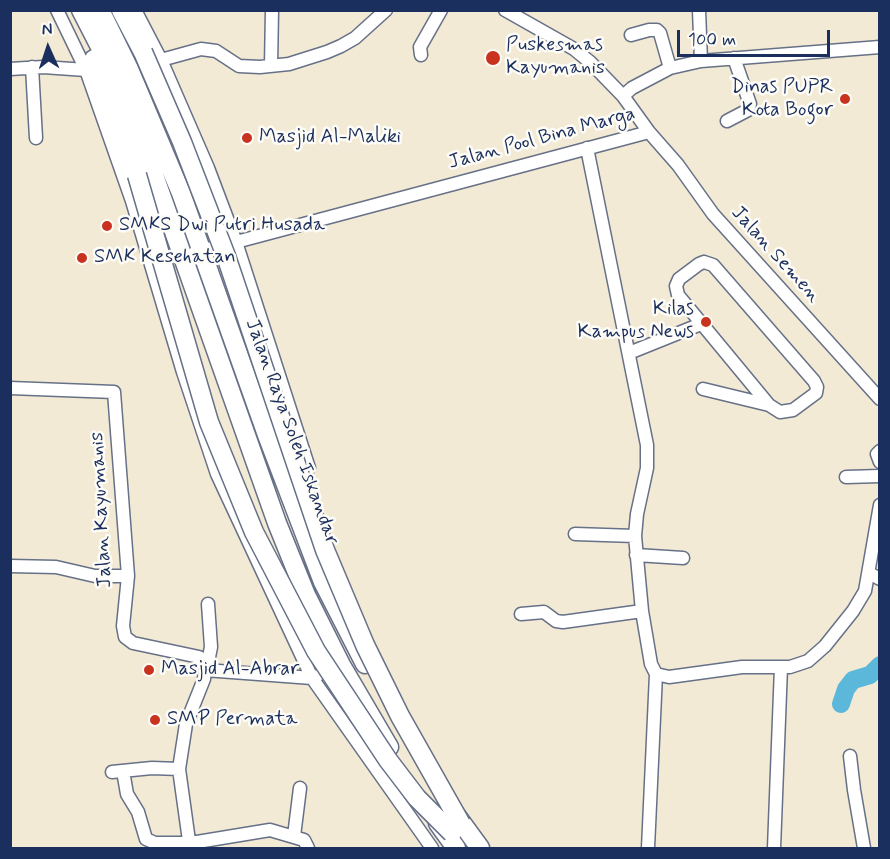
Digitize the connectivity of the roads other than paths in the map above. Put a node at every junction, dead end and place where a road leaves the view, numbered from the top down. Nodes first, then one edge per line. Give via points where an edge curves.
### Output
1 (57, 10) edge
2 (70, 10) edge
3 (81, 10) edge
4 (100, 10) edge
5 (121, 10) edge
6 (135, 10) edge
7 (272, 10) edge
8 (386, 10) edge
9 (441, 10) edge
10 (505, 10) edge
11 (699, 10) edge
12 (631, 35) dead end
13 (879, 47) edge
14 (421, 55) dead end
15 (734, 57) junction
16 (161, 60) junction
17 (701, 61) junction
18 (271, 66) junction
19 (32, 68) junction
20 (670, 68) junction
21 (10, 69) edge
22 (86, 70) junction
23 (623, 96) junction
24 (727, 121) dead end
25 (649, 132) junction
26 (36, 138) dead end
27 (587, 148) junction
28 (236, 242) junction
29 (202, 250) junction
30 (182, 255) junction
31 (701, 324) junction
32 (629, 353) junction
33 (10, 388) edge
34 (703, 389) dead end
35 (879, 399) edge
36 (769, 405) junction
37 (879, 451) edge
38 (879, 462) edge
39 (282, 472) junction
40 (879, 476) edge
41 (846, 477) dead end
42 (879, 505) edge
43 (575, 534) dead end
44 (635, 536) junction
45 (636, 555) junction
46 (683, 558) dead end
47 (10, 566) edge
48 (128, 576) junction
49 (874, 576) edge
50 (208, 604) dead end
51 (642, 610) junction
52 (521, 614) dead end
53 (340, 665) junction
54 (205, 667) junction
55 (781, 667) junction
56 (656, 674) junction
57 (312, 678) junction
58 (408, 741) junction
59 (391, 750) junction
60 (850, 756) dead end
61 (179, 769) junction
62 (300, 788) dead end
63 (456, 835) edge
64 (294, 836) junction
65 (190, 846) edge
66 (308, 849) edge
67 (432, 849) edge
68 (463, 849) edge
69 (479, 849) edge
70 (648, 849) edge
71 (774, 849) edge
72 (864, 849) edge

1 - 22 street
2 - 63 highway, bridge via 105,85 137,176 209,422 254,532 316,651 388,760 417,798
3 - 30 highway via 121,89
4 - 29 highway, Jalan Raya Soleh Iskandar via 129,69
5 - 63 highway, bridge via 182,142 226,256 325,550 365,645
6 - 16 street
7 - 18 street
8 - 18 street via 341,45 310,58
9 - 14 street via 420,47
10 - 23 street via 574,48
11 - 17 street
12 - 20 street via 657,30
13 - 15 street, Jalan Pool Bina Marga
15 - 17 street, Jalan Pool Bina Marga
15 - 24 street via 750,105
16 - 18 street via 201,49 216,51 239,66
16 - 28 street
17 - 20 street, Jalan Pool Bina Marga
19 - 21 street
19 - 22 street
19 - 26 street
20 - 23 street, Jalan Pool Bina Marga
22 - 57 street via 132,201 217,474
23 - 25 street, Jalan Pool Bina Marga
25 - 27 street, Jalan Pool Bina Marga
25 - 35 street, Jalan Semen via 712,214
27 - 28 street, Jalan Pool Bina Marga
27 - 32 street
28 - 29 street, Jalan Pool Bina Marga
28 - 39 street via 309,468
29 - 30 street, Jalan Pool Bina Marga
29 - 39 highway, Jalan Raya Soleh Iskandar
30 - 53 highway via 277,523 306,596
31 - 32 street
31 - 36 street
31 - 36 street via 678,295 676,286 679,279 704,262 712,265 816,384 816,393 793,410 780,412
32 - 44 street via 647,456
33 - 48 street, Jalan Kayumanis via 114,392
34 - 36 street
37 - 38 street
39 - 58 highway, Jalan Raya Soleh Iskandar via 323,582
40 - 41 street
42 - 49 street
43 - 44 street
44 - 45 street
45 - 46 street
45 - 51 street
47 - 48 street
48 - 54 street, Jalan Kayumanis via 125,637 133,643 199,657
49 - 55 street via 825,646 803,664
50 - 54 street via 211,647
51 - 52 street via 563,622 544,612
51 - 56 street
53 - 57 street
53 - 59 highway
54 - 57 street
54 - 61 street via 188,718
55 - 56 street via 742,667 669,677
55 - 71 street
56 - 70 street
57 - 67 street
58 - 59 highway
58 - 69 highway, Jalan Raya Soleh Iskandar
59 - 63 highway
60 - 72 street
61 - 65 street
61 - 65 street via 118,771 146,839
62 - 64 street
63 - 68 highway
63 - 69 highway
64 - 65 street via 270,830
64 - 66 street via 304,840

